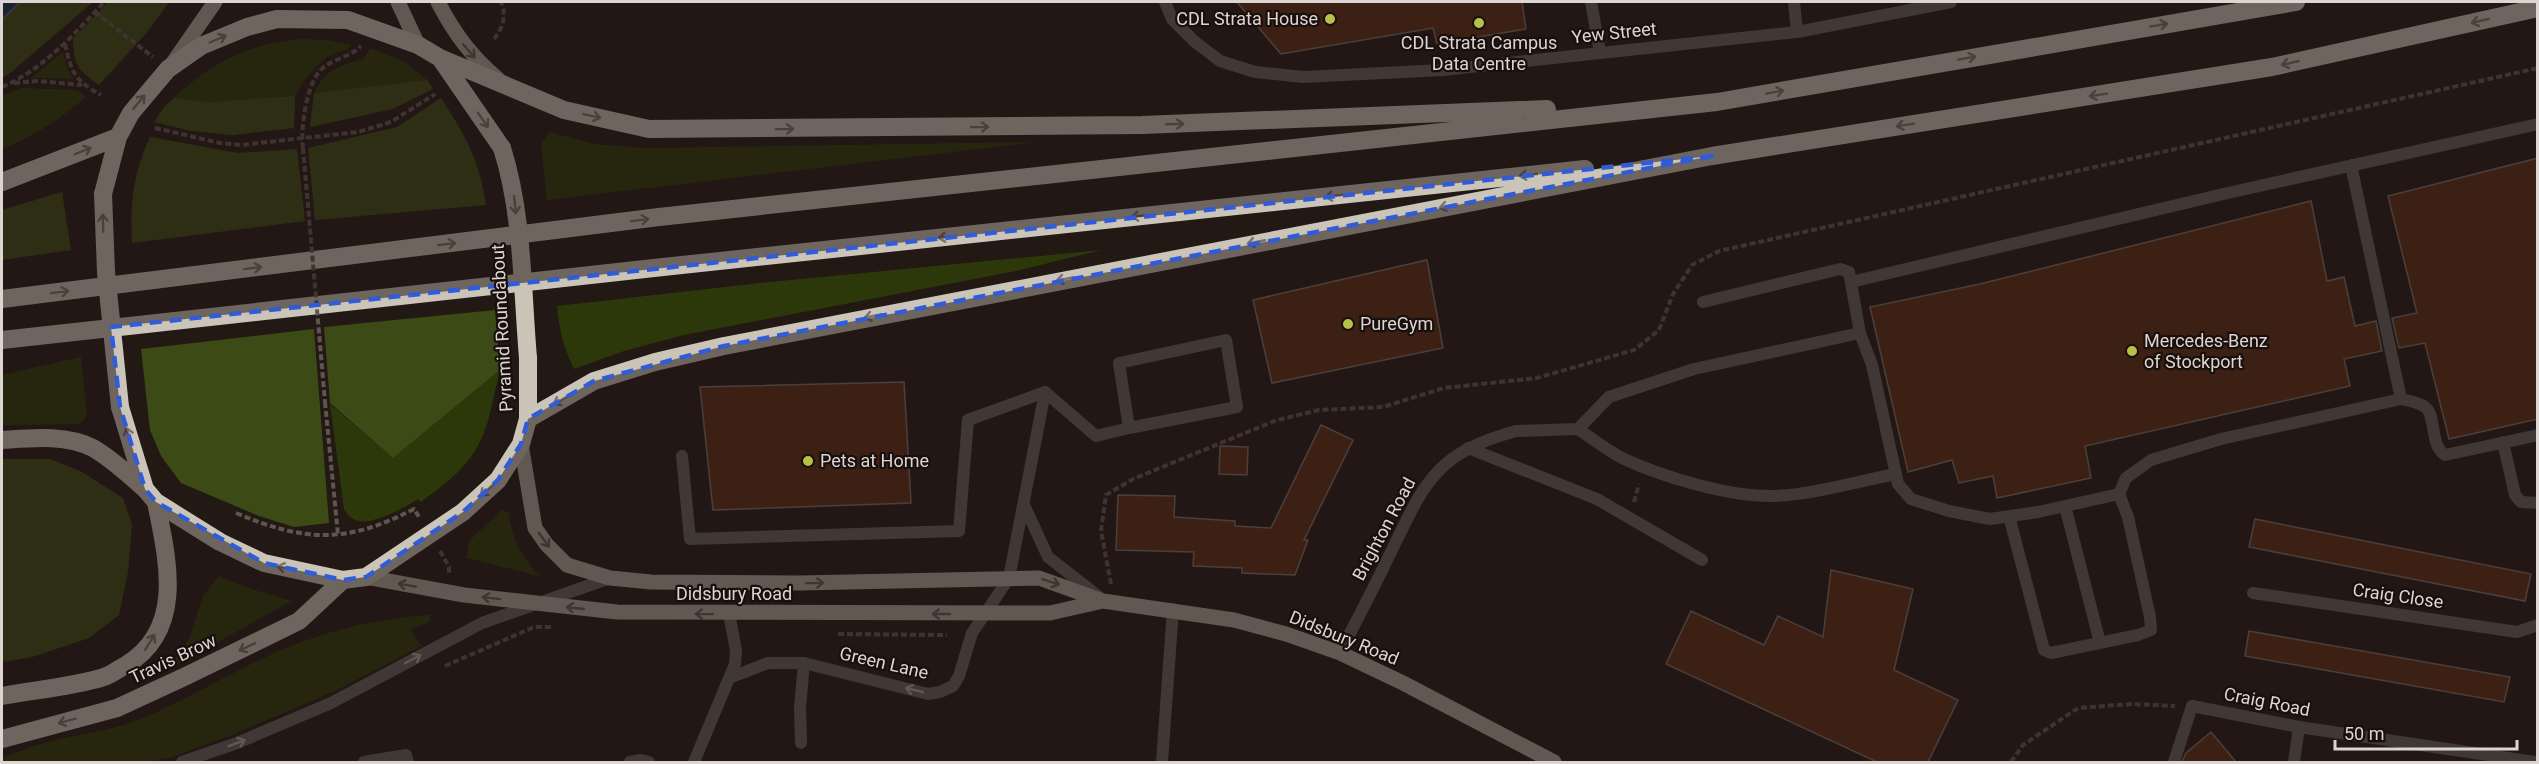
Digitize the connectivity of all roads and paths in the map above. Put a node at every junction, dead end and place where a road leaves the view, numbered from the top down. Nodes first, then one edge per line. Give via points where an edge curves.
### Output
1 (104, 2) edge
2 (215, 2) edge
3 (398, 2) edge
4 (438, 2) edge
5 (501, 2) edge
6 (1165, 2) edge
7 (1591, 2) edge
8 (1794, 2) edge
9 (1951, 2) edge
10 (2296, 2) edge
11 (2538, 9) edge
12 (95, 12) junction
13 (1797, 32) junction
14 (494, 39) dead end
15 (65, 44) junction
16 (418, 45) junction
17 (361, 46) dead end
18 (1600, 52) junction
19 (440, 58) junction
20 (168, 69) junction
21 (12, 83) junction
22 (82, 85) junction
23 (2, 87) edge
24 (518, 91) junction
25 (435, 94) dead end
26 (101, 95) dead end
27 (1717, 102) junction
28 (2538, 124) edge
29 (155, 128) dead end
30 (118, 137) junction
31 (302, 139) junction
32 (1712, 156) junction
33 (2351, 165) junction
34 (2, 182) edge
35 (1851, 282) junction
36 (2, 299) edge
37 (1703, 302) dead end
38 (1860, 333) junction
39 (2, 340) edge
40 (1046, 392) junction
41 (2401, 399) junction
42 (528, 419) junction
43 (1129, 428) junction
44 (1578, 429) junction
45 (2538, 435) edge
46 (2, 440) edge
47 (2503, 442) junction
48 (521, 444) junction
49 (1468, 448) junction
50 (682, 456) dead end
51 (1644, 466) junction
52 (1896, 474) junction
53 (2119, 494) junction
54 (151, 495) junction
55 (2538, 503) edge
56 (2065, 506) junction
57 (1025, 507) junction
58 (414, 509) dead end
59 (236, 513) dead end
60 (2009, 516) junction
61 (1630, 518) junction
62 (338, 535) junction
63 (1702, 560) dead end
64 (366, 577) junction
65 (610, 578) junction
66 (1009, 578) junction
67 (343, 580) junction
68 (2253, 593) dead end
69 (1103, 600) junction
70 (534, 604) junction
71 (1173, 609) junction
72 (986, 613) junction
73 (729, 614) junction
74 (556, 626) dead end
75 (2538, 626) edge
76 (834, 634) dead end
77 (947, 634) dead end
78 (2100, 644) junction
79 (1340, 653) junction
80 (804, 663) junction
81 (439, 668) dead end
82 (729, 678) junction
83 (2, 696) edge
84 (2192, 706) junction
85 (2299, 728) junction
86 (2, 739) edge
87 (801, 743) dead end
88 (182, 762) edge
89 (364, 762) edge
90 (408, 762) edge
91 (630, 762) edge
92 (649, 762) edge
93 (694, 762) edge
94 (1162, 762) edge
95 (1552, 762) edge
96 (2011, 762) edge
97 (2174, 762) edge
98 (2294, 762) edge
99 (2535, 762) edge

1 - 12 path
2 - 20 main road
3 - 16 main road
4 -> 24 main road via 471,55
5 - 14 path via 504,19
6 - 18 street, Yew Street via 1172,19 1194,41 1220,61 1255,72 1303,77 1442,70
7 - 18 street
8 - 13 street
9 - 13 street, Yew Street
27 -> 10 highway
11 -> 32 highway via 2272,67
12 - 15 path
12 - 20 path
13 - 18 street, Yew Street
15 - 21 path
15 - 22 path
16 - 19 highway, Pyramid Roundabout
20 -> 16 highway, Pyramid Roundabout via 201,46 277,19 348,20
17 - 31 path via 352,55 322,68 311,84
19 - 24 highway
19 -> 42 highway, Pyramid Roundabout, bridge via 502,148 510,173 528,358
30 -> 20 highway, Pyramid Roundabout via 130,113
21 - 22 path
21 - 23 path
22 - 26 path
24 -> 27 highway via 564,110 649,129 681,130 1142,125
25 - 31 path via 391,122 358,132
36 -> 27 highway via 659,218
28 - 33 street
29 - 31 path via 220,143
34 -> 30 highway
54 -> 30 highway, Pyramid Roundabout, bridge via 120,407 106,272 103,194
31 - 62 path, bridge
32 -> 39 highway
32 -> 42 highway via 724,346 594,381
33 - 35 street
33 - 41 street
35 - 37 street via 1849,272 1840,269
35 - 38 street
38 - 44 street via 1694,369 1609,397
38 - 52 street via 1872,365
40 - 43 street via 1096,436
40 - 50 street via 968,420 959,531 690,539
40 - 57 street
41 - 47 street via 2428,409 2438,450 2445,455
41 - 53 street via 2221,439 2151,460 2126,478
42 - 48 highway, Pyramid Roundabout
43 - 43 street via 1119,363 1226,340 1237,407
44 - 49 street, Brighton Road via 1516,431
44 - 51 street via 1623,459
45 - 47 street
46 - 54 highway via 67,439 93,448
47 - 55 street via 2515,495 2521,502
48 -> 64 highway, Pyramid Roundabout via 498,480 464,512
48 -> 65 main road, Didsbury Road via 535,528 567,566
49 - 61 street via 1597,499
49 - 79 street, Brighton Road via 1444,465 1422,490
51 - 52 street via 1695,484 1772,496
51 - 61 path
52 - 60 street via 1898,484 1911,499 1949,512 1990,519
53 - 56 street
53 - 78 street via 2128,517 2151,630
67 -> 54 highway, Pyramid Roundabout via 264,563 220,542
83 -> 54 highway, Travis Brow via 104,678 141,656 162,624 168,594 169,571
56 - 60 street
56 - 78 street
57 - 66 street
57 - 69 street via 1048,557
58 - 62 path via 383,525
59 - 62 path via 292,532
60 - 78 street via 2044,650 2051,653
61 - 63 street
64 - 67 highway, Pyramid Roundabout
70 -> 64 main road, Didsbury Road
65 -> 66 main road, Didsbury Road via 799,583
65 - 70 street
66 -> 69 main road, Didsbury Road via 1039,578
66 - 72 street, Green Lane
67 -> 86 highway, Travis Brow via 299,621 184,677 117,708
68 - 75 street, Craig Close via 2517,632
69 - 71 main road, Didsbury Road
69 - 72 main road, Didsbury Road via 1050,613
73 -> 70 main road, Didsbury Road via 617,612
88 -> 70 street via 331,703 482,623
71 - 79 main road, Didsbury Road via 1244,622
71 - 94 street
72 -> 73 main road, Didsbury Road
72 -> 80 street, Green Lane via 972,633 953,686 940,692 928,694
73 - 82 street via 736,650
74 - 81 path via 534,627
76 - 77 path
79 - 95 main road, Didsbury Road via 1452,707
80 - 82 street, Green Lane via 768,663
80 - 87 street
82 - 93 street
84 - 85 street, Craig Road
84 - 96 path via 2132,704 2078,708 2023,745
84 - 97 street
85 - 98 street
85 - 99 street, Craig Road
89 - 90 street via 406,756
91 - 92 street

